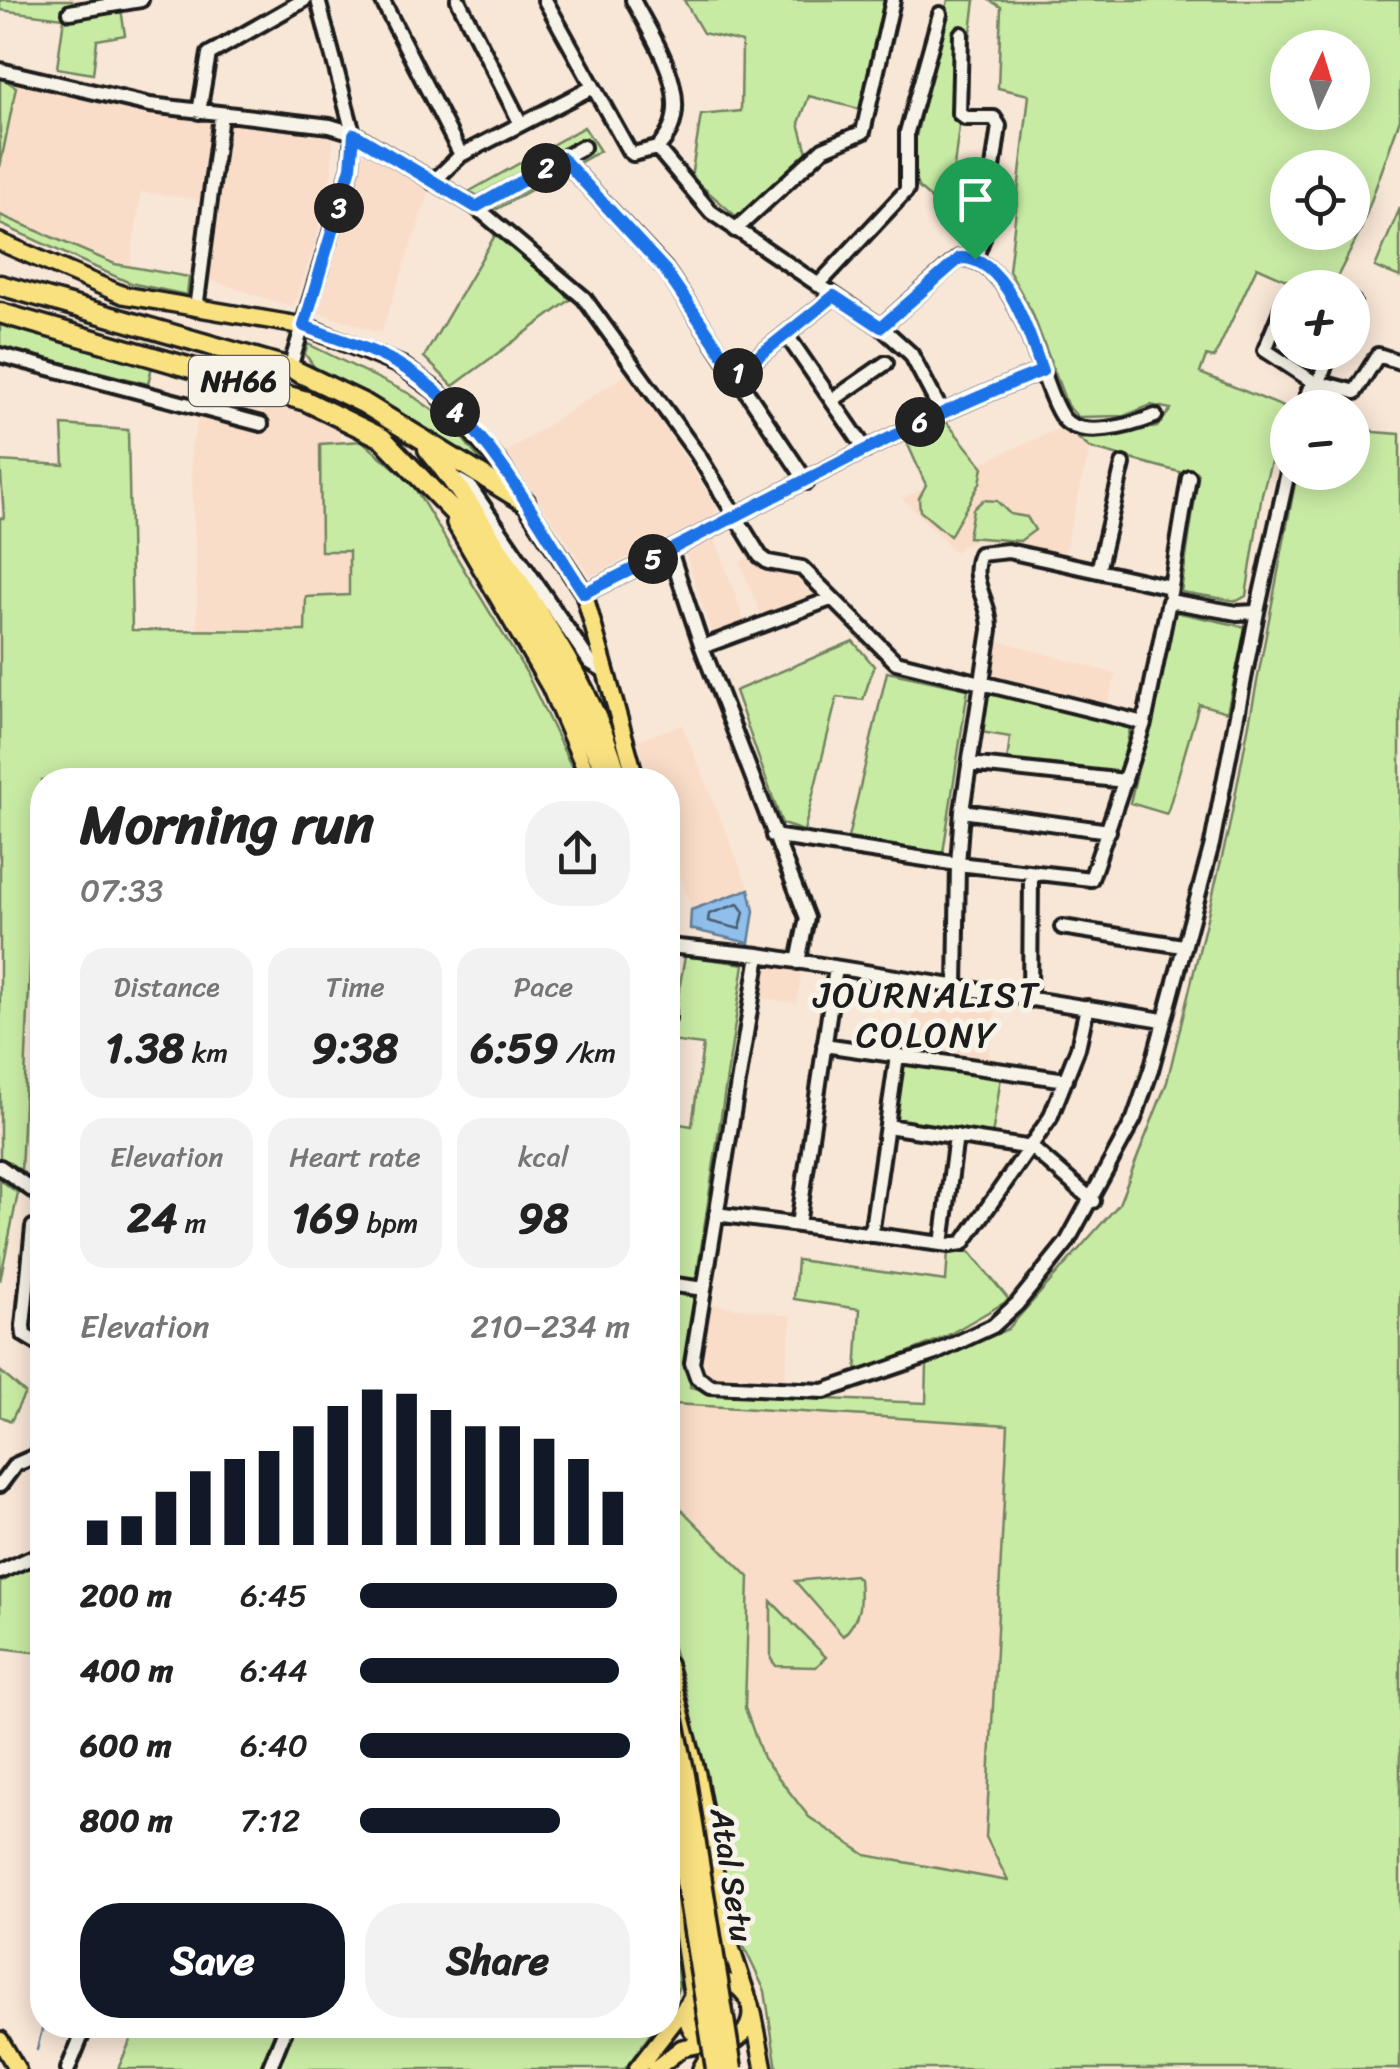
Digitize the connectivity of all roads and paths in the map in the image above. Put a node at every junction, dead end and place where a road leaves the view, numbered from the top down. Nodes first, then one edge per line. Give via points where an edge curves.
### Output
1 (141, 0) edge
2 (304, 0) edge
3 (318, 0) edge
4 (382, 0) edge
5 (458, 0) edge
6 (545, 0) edge
7 (633, 0) edge
8 (894, 0) edge
9 (70, 12) dead end
10 (940, 14) dead end
11 (962, 34) dead end
12 (0, 70) edge
13 (593, 87) junction
14 (199, 112) junction
15 (221, 116) junction
16 (521, 124) junction
17 (354, 134) junction
18 (583, 147) dead end
19 (658, 148) junction
20 (461, 154) junction
21 (562, 158) junction
22 (433, 182) junction
23 (476, 207) junction
24 (736, 230) junction
25 (0, 242) edge
26 (975, 259) junction
27 (0, 285) edge
28 (818, 285) junction
29 (834, 296) junction
30 (196, 309) junction
31 (0, 313) edge
32 (304, 326) junction
33 (881, 327) junction
34 (786, 334) junction
35 (0, 355) edge
36 (886, 362) dead end
37 (1400, 362) edge
38 (290, 368) junction
39 (1295, 370) edge
40 (1323, 370) edge
41 (1042, 371) junction
42 (736, 374) junction
43 (1318, 385) junction
44 (1309, 390) edge
45 (834, 399) junction
46 (941, 411) junction
47 (1155, 416) dead end
48 (261, 424) dead end
49 (416, 435) junction
50 (866, 450) junction
51 (1123, 464) dead end
52 (449, 475) junction
53 (1189, 478) dead end
54 (807, 482) junction
55 (1284, 490) edge
56 (524, 502) junction
57 (446, 507) junction
58 (739, 518) junction
59 (670, 551) junction
60 (498, 563) junction
61 (1098, 571) junction
62 (584, 593) junction
63 (1170, 594) junction
64 (831, 599) junction
65 (1256, 612) junction
66 (702, 647) junction
67 (605, 672) junction
68 (983, 680) junction
69 (1144, 724) junction
70 (606, 759) junction
71 (968, 764) junction
72 (585, 768) edge
73 (606, 768) edge
74 (611, 768) edge
75 (633, 768) edge
76 (1126, 781) junction
77 (962, 811) junction
78 (1109, 831) junction
79 (774, 836) junction
80 (958, 864) junction
81 (1031, 874) junction
82 (1062, 928) dead end
83 (1182, 946) junction
84 (680, 947) edge
85 (760, 955) junction
86 (798, 962) junction
87 (836, 968) junction
88 (956, 987) junction
89 (1030, 1000) junction
90 (1087, 1007) junction
91 (1163, 1020) junction
92 (824, 1045) junction
93 (897, 1056) junction
94 (1066, 1080) junction
95 (887, 1126) junction
96 (956, 1136) junction
97 (1032, 1148) junction
98 (0, 1167) edge
99 (30, 1188) edge
100 (1093, 1201) junction
101 (716, 1214) junction
102 (798, 1225) junction
103 (871, 1235) junction
104 (942, 1244) junction
105 (30, 1257) edge
106 (680, 1285) edge
107 (704, 1288) junction
108 (30, 1339) edge
109 (30, 1458) edge
110 (0, 1485) edge
111 (30, 1558) edge
112 (0, 1572) edge
113 (680, 1710) edge
114 (680, 1763) edge
115 (680, 1845) edge
116 (680, 1932) edge
117 (749, 2000) junction
118 (689, 2005) junction
119 (680, 2016) edge
120 (81, 2038) edge
121 (282, 2038) edge
122 (662, 2038) edge
123 (0, 2040) edge
124 (715, 2044) junction
125 (682, 2048) junction
126 (17, 2069) edge
127 (68, 2069) edge
128 (270, 2069) edge
129 (637, 2069) edge
130 (655, 2069) edge
131 (682, 2069) edge
132 (701, 2069) edge
133 (716, 2069) edge
134 (732, 2069) edge
135 (764, 2069) edge

1 - 9 street
2 - 14 street via 209,54
3 - 17 street
4 - 20 street
5 - 16 street
6 - 13 street
7 - 19 street via 674,90 675,118
8 - 24 street via 862,132 823,149
10 - 28 street via 907,132 907,190
11 - 26 street via 959,113 994,118 999,126
12 - 14 street
13 - 16 street
13 - 19 street via 629,151
14 - 15 street
15 - 17 street
15 - 30 street
16 - 20 street
17 - 22 street
17 - 32 street via 351,167
18 - 21 street
19 - 24 street via 711,212
20 - 22 street
21 - 23 street
21 - 42 street via 665,270
22 - 23 street
23 - 58 street via 584,298
24 - 28 street
25 - 30 main road, NH66 via 124,295
26 - 33 street via 960,258
26 - 41 street via 1000,282
27 - 38 highway
28 - 29 street
29 - 33 street
29 - 34 street
30 - 32 main road, NH66
31 - 57 highway, NH66 via 306,400 382,438
32 - 38 street, NH66
32 - 56 main road via 402,366 436,391
33 - 46 street via 911,354
34 - 42 street
34 - 45 street
35 - 48 street
36 - 45 street
37 - 43 street via 1378,355 1355,392
38 - 49 highway, NH66
39 - 43 street
40 - 43 street
41 - 46 street
41 - 47 street via 1063,419 1074,427 1135,424
42 - 54 street
43 - 44 street
45 - 50 street
46 - 50 street
49 - 52 highway, NH66
49 - 56 highway
50 - 54 street
51 - 61 street
52 - 60 highway, NH66
52 - 67 street via 470,486 590,662
53 - 63 street
54 - 58 street
55 - 65 street
56 - 62 main road
57 - 60 highway, NH66
57 - 72 main road via 550,687
58 - 59 street
58 - 64 street via 760,556 802,568
59 - 62 street
59 - 66 street
60 - 70 highway, NH66 via 574,672 600,721
61 - 63 street
61 - 68 street via 1008,551 980,554 976,579 990,616
62 - 67 main road
63 - 65 street via 1237,614
63 - 69 street
64 - 66 street
64 - 68 street via 896,662
65 - 83 street via 1212,844
66 - 79 street
67 - 75 main road
68 - 69 street
68 - 71 street
69 - 76 street
70 - 73 highway, NH66
70 - 74 highway, NH66
71 - 76 street
71 - 77 street
76 - 78 street
77 - 78 street
77 - 80 street
78 - 81 street via 1091,879
79 - 80 street
79 - 86 street via 807,918
80 - 81 street
80 - 88 street
81 - 89 street
82 - 83 street
83 - 91 street
84 - 85 street
85 - 86 street
85 - 101 street
86 - 87 street
87 - 88 street
87 - 92 street
88 - 89 street
89 - 90 street
90 - 91 street
90 - 94 street
91 - 100 street via 1134,1119
92 - 93 street
92 - 102 street
93 - 94 street
93 - 95 street
94 - 97 street
95 - 96 street
95 - 103 street
96 - 97 street
96 - 104 street
97 - 100 street
97 - 104 street via 972,1235
98 - 99 street
100 - 107 street via 1067,1242 993,1326 824,1391 710,1386 697,1377 692,1363
101 - 102 street
101 - 107 street
102 - 103 street
103 - 104 street
105 - 108 street via 23,1326
106 - 107 street
109 - 110 street
111 - 112 street
113 - 117 main road via 726,1933
114 - 134 highway, Atal Setu, bridge
115 - 133 highway, Atal Setu, bridge
116 - 118 main road
117 - 118 main road via 725,1980 706,1982
117 - 124 main road via 746,2030
117 - 135 main road
118 - 119 main road
118 - 124 main road via 693,2032
118 - 125 main road
120 - 127 street
121 - 128 street
122 - 129 main road
123 - 126 main road
124 - 125 main road
124 - 132 main road
124 - 134 main road
125 - 130 main road
125 - 131 main road

